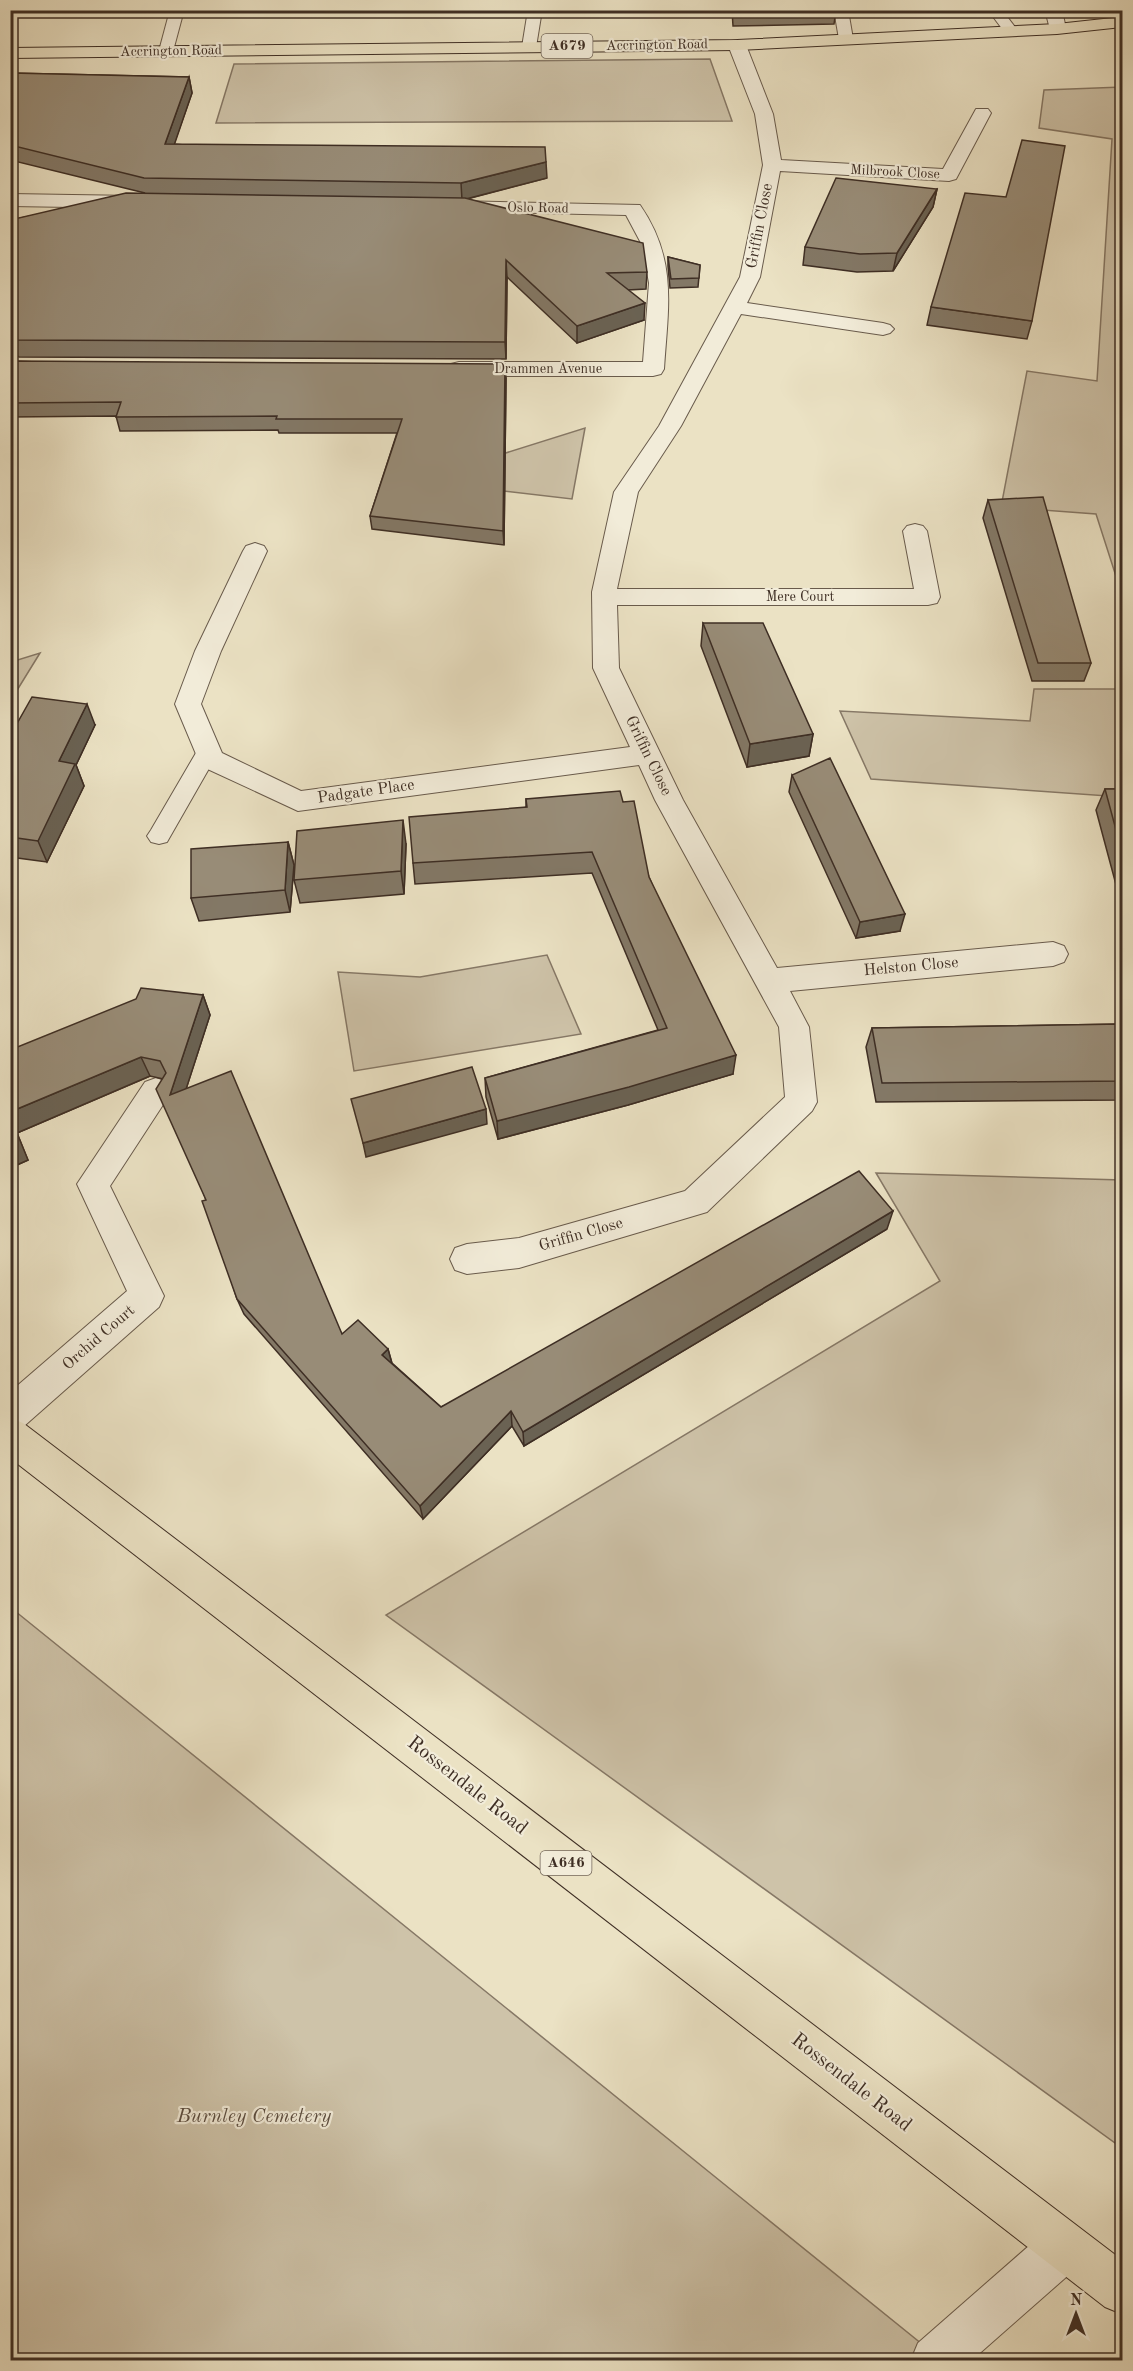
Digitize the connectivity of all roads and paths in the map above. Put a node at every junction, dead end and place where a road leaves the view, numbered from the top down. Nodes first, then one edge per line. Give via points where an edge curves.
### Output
1 (177, 10) edge
2 (535, 10) edge
3 (841, 10) edge
4 (995, 10) edge
5 (1053, 10) edge
6 (1122, 22) edge
7 (1057, 29) junction
8 (1011, 31) junction
9 (846, 39) junction
10 (737, 45) junction
11 (529, 47) junction
12 (166, 51) junction
13 (10, 52) edge
14 (982, 113) dead end
15 (772, 165) junction
16 (10, 200) edge
17 (154, 202) edge
18 (442, 207) edge
19 (734, 307) junction
20 (883, 329) dead end
21 (439, 369) edge
22 (653, 369) joint
23 (915, 531) dead end
24 (255, 551) dead end
25 (604, 597) junction
26 (208, 751) junction
27 (646, 754) junction
28 (159, 836) dead end
29 (1053, 954) dead end
30 (769, 981) junction
31 (156, 1091) edge
32 (467, 1259) dead end
33 (10, 1415) edge
34 (10, 1435) edge
35 (1064, 2247) junction
36 (1122, 2290) edge
37 (935, 2361) edge

1 - 12 lane
2 - 11 lane
3 - 9 lane
4 - 8 lane
5 - 7 street
6 - 7 main road, Accrington Road / A679
7 - 8 main road, Accrington Road / A679
8 - 9 main road, Accrington Road / A679
9 - 10 main road, Accrington Road / A679
10 - 11 main road, Accrington Road / A679
10 - 15 street, Griffin Close via 764,114
11 - 12 main road, Accrington Road / A679
12 - 13 main road, Accrington Road / A679
14 - 15 street, Milbrook Close via 949,175
15 - 19 street, Griffin Close via 750,277
16 - 17 street
18 - 22 street, Oslo Road via 633,209 652,245 659,283
19 - 20 street
19 - 25 street, Griffin Close via 670,426 626,492
21 - 22 street, Drammen Avenue
23 - 25 street, Mere Court via 928,597
24 - 26 street, Padgate Place via 188,704
25 - 27 street, Griffin Close via 606,668
26 - 27 street, Padgate Place via 211,759 298,801
26 - 28 lane
27 - 30 street, Griffin Close
29 - 30 street, Helston Close
30 - 32 street, Griffin Close via 794,1027 801,1102 695,1202 519,1253
31 - 33 street, Orchid Court via 93,1184 147,1296
34 - 35 main road, Rossendale Road / A646
35 - 36 main road, Rossendale Road / A646
35 - 37 street

